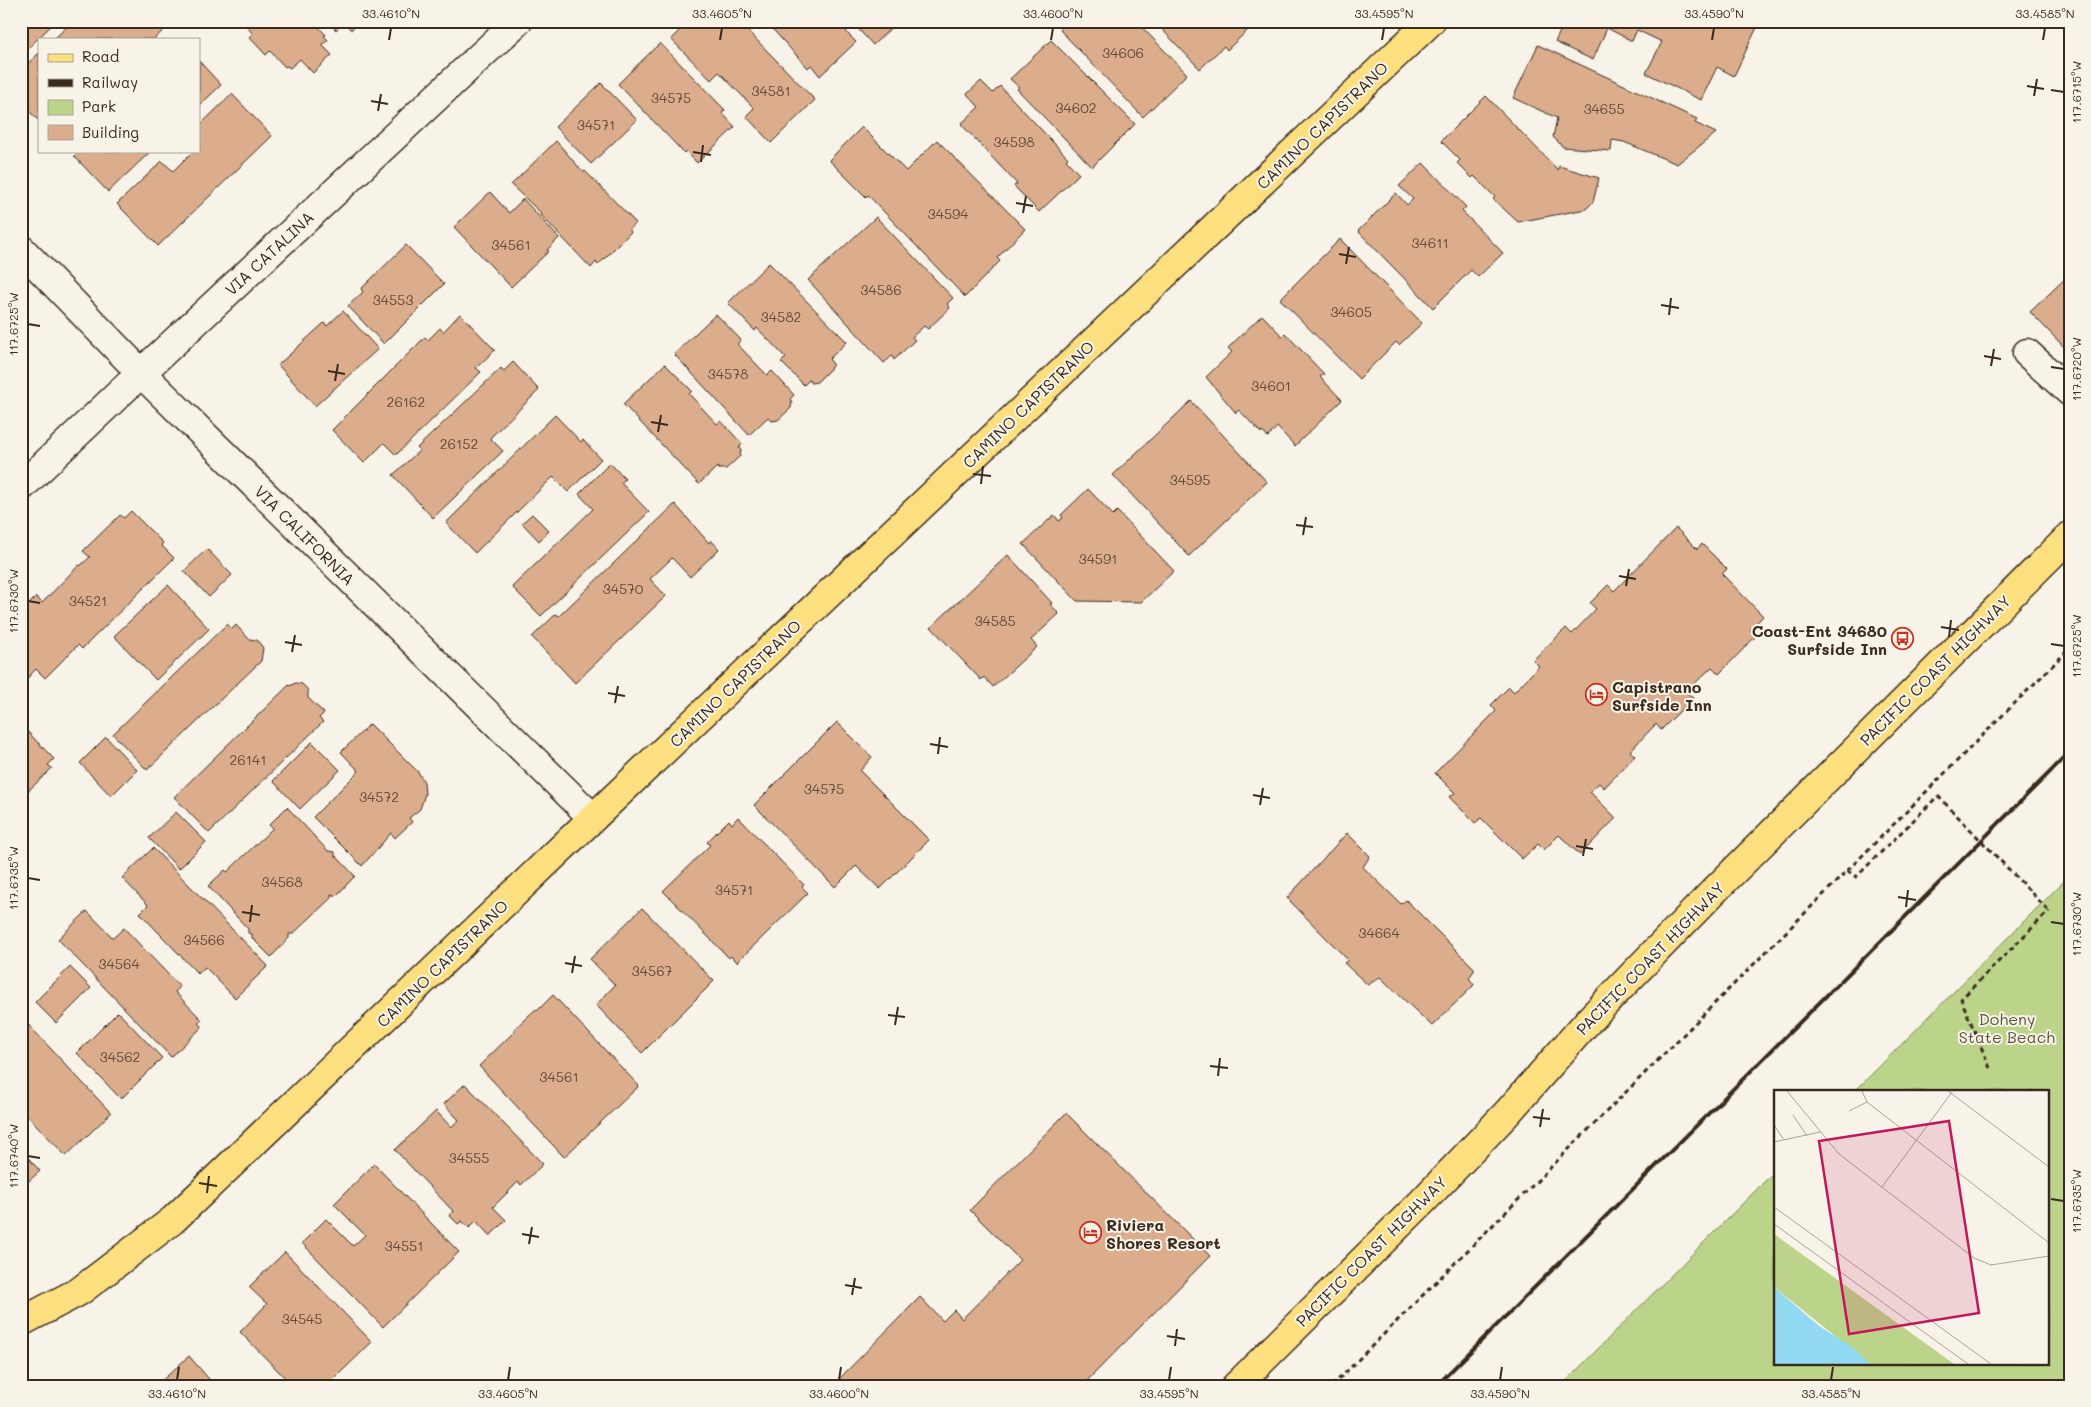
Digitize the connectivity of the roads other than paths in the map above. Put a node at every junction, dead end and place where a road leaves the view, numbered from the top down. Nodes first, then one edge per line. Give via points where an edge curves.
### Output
1 (518, 21) edge
2 (1431, 21) edge
3 (21, 249) edge
4 (2027, 353) dead end
5 (141, 373) junction
6 (2070, 392) edge
7 (21, 487) edge
8 (2070, 536) edge
9 (593, 818) junction
10 (21, 1322) edge
11 (1236, 1386) edge

1 - 5 street, VIA CATALINA
2 - 9 main road, CAMINO CAPISTRANO
3 - 5 street, VIA CALIFORNIA
4 - 6 street
5 - 7 street, VIA CATALINA
5 - 9 street, VIA CALIFORNIA
8 - 11 main road, PACIFIC COAST HIGHWAY via 1714,891 1590,1019 1423,1201
9 - 10 main road, CAMINO CAPISTRANO via 173,1220 80,1291

